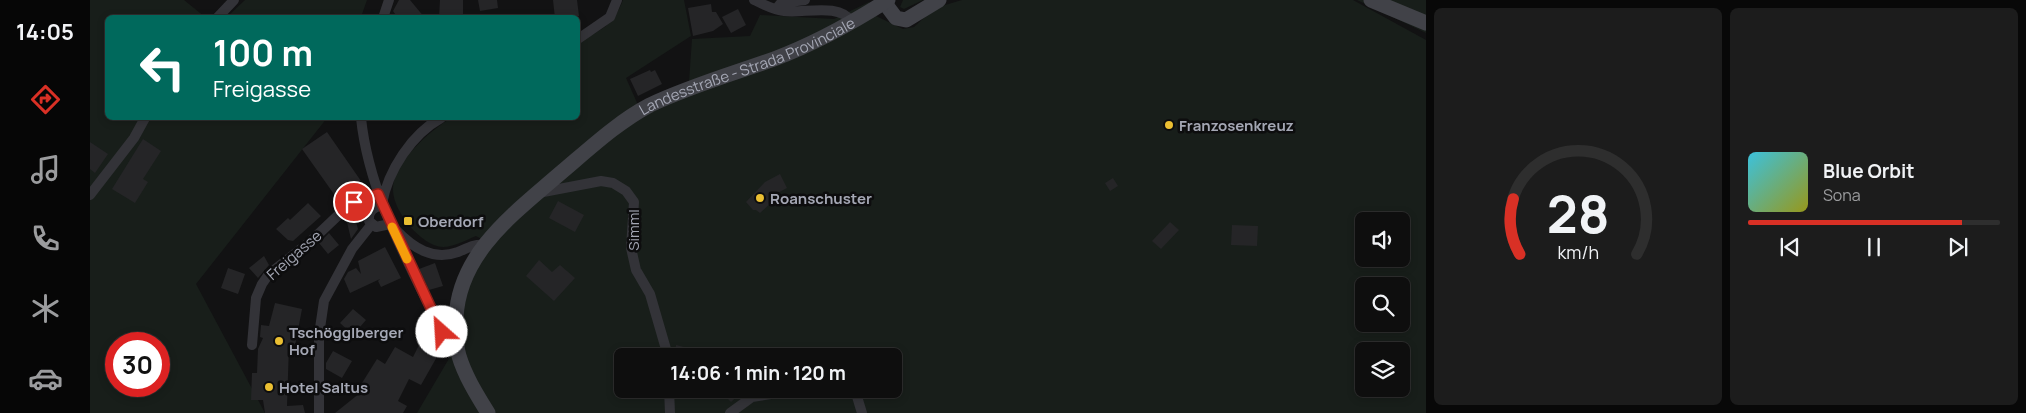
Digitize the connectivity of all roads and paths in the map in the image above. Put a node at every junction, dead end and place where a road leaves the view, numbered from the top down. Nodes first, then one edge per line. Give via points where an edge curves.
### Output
1 (234, 0) edge
2 (389, 0) edge
3 (617, 0) edge
4 (754, 0) edge
5 (805, 0) edge
6 (939, 0) edge
7 (1371, 0) edge
8 (886, 1) edge
9 (776, 9) junction
10 (219, 15) edge
11 (384, 15) edge
12 (852, 22) junction
13 (1426, 23) edge
14 (580, 38) edge
15 (144, 120) edge
16 (361, 120) edge
17 (438, 120) edge
18 (537, 193) junction
19 (90, 195) edge
20 (380, 200) junction
21 (390, 224) junction
22 (371, 225) junction
23 (484, 245) junction
24 (456, 340) junction
25 (252, 345) dead end
26 (666, 348) edge
27 (669, 398) edge
28 (751, 398) edge
29 (857, 398) edge
30 (319, 413) edge
31 (488, 413) edge
32 (670, 413) edge
33 (730, 413) edge
34 (862, 413) edge

1 - 10 street
2 - 11 street
3 - 14 street via 610,18
4 - 9 street
5 - 9 street via 781,3
6 - 8 main road via 906,20 896,18
7 - 13 main road
8 - 12 main road, Landesstraße - Strada Provinciale
9 - 12 street via 838,13
12 - 18 main road, Landesstraße - Strada Provinciale via 775,58 673,94 630,117
15 - 19 street
16 - 20 street
17 - 20 street via 423,130 407,149
18 - 23 main road, Landesstraße - Strada Provinciale via 500,225
18 - 26 street, Simml via 602,181 626,191 634,202 631,248 636,270 650,294
20 - 21 street
20 - 22 street via 369,214
20 - 25 street, Freigasse via 349,205 269,274 256,298
21 - 22 street via 380,228
21 - 23 street via 414,246 436,256 458,252 471,245
21 - 24 street via 442,332 448,339
22 - 30 street via 352,249 324,301 320,324
23 - 24 main road, Landesstraße - Strada Provinciale via 463,280 457,303
24 - 31 main road, Landesstraße - Strada Provinciale via 466,374
27 - 32 street
28 - 33 street
29 - 34 street

